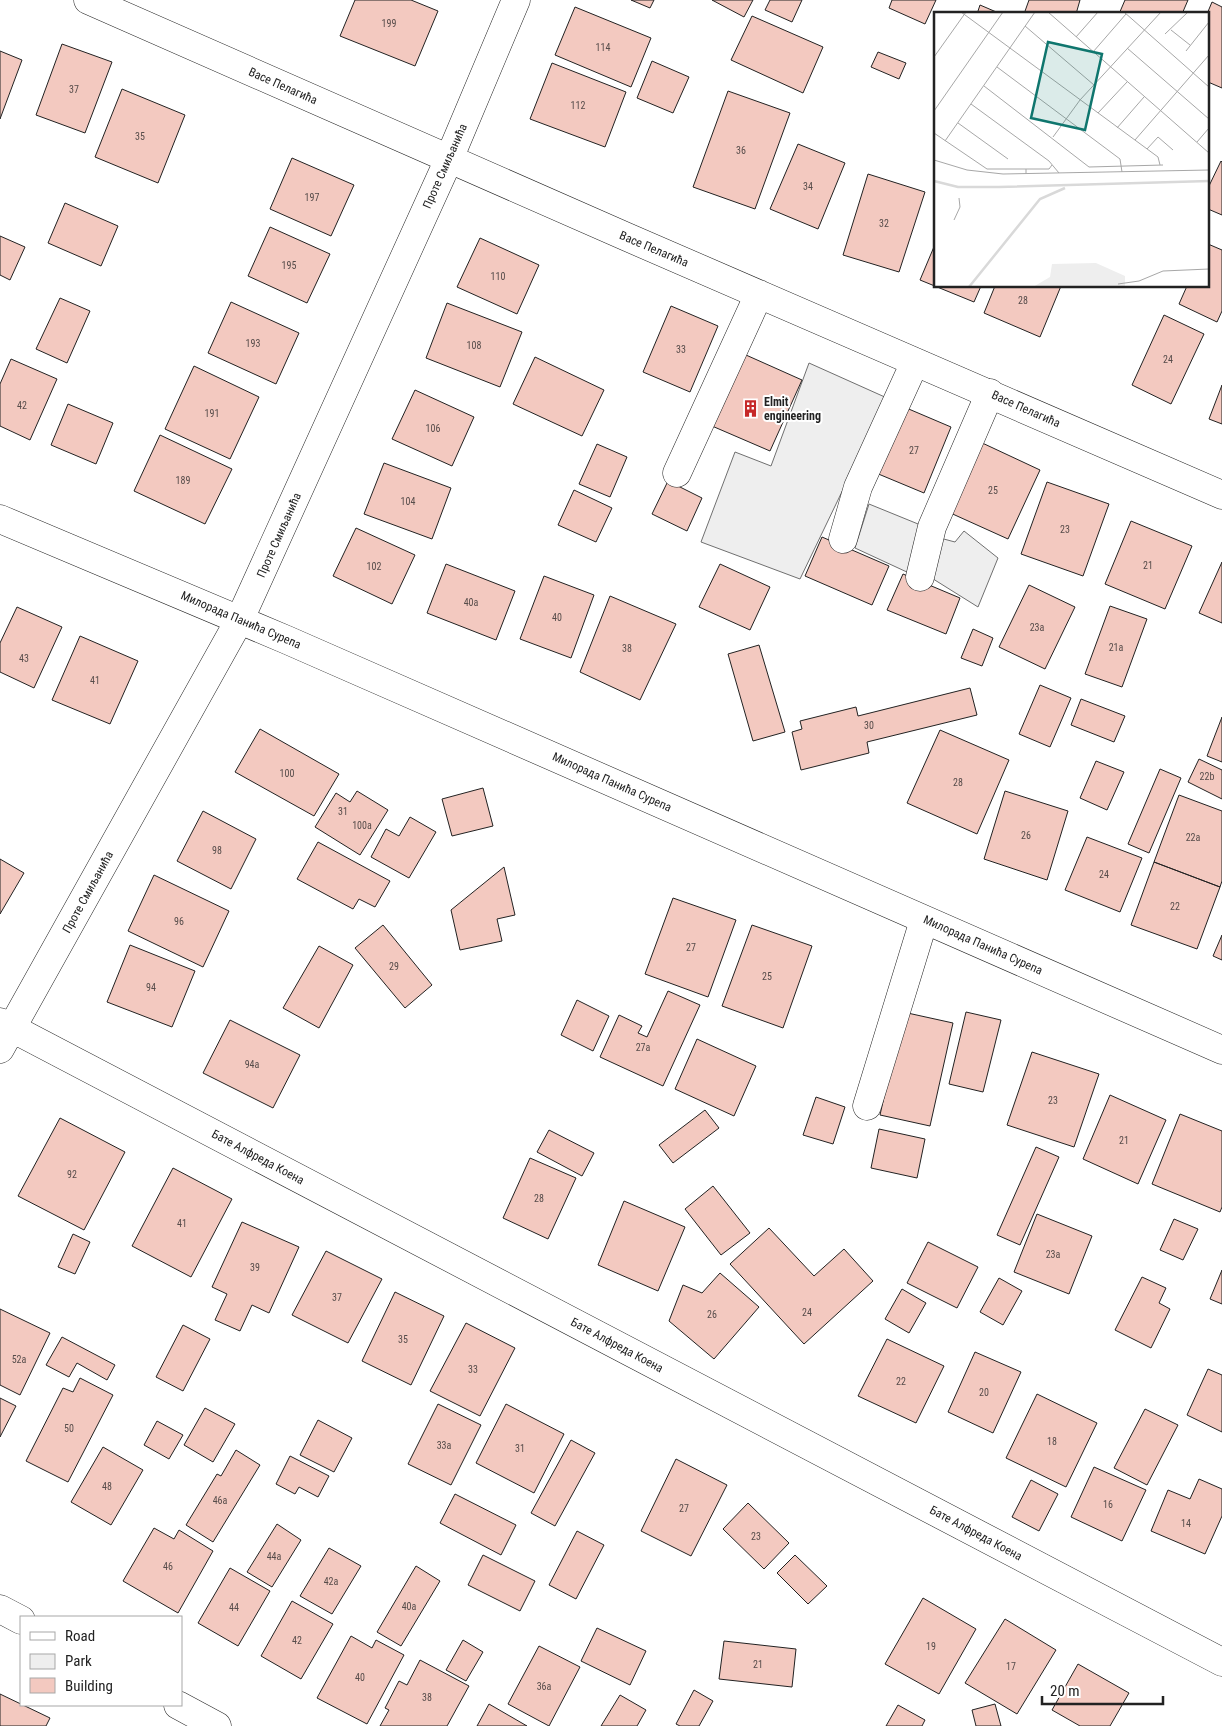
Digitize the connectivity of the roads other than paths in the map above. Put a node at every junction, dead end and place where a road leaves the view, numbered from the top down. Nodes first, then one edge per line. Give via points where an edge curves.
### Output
1 (88, 0) edge
2 (516, 0) edge
3 (449, 159) junction
4 (759, 294) junction
5 (915, 362) junction
6 (990, 393) junction
7 (677, 473) dead end
8 (1222, 495) edge
9 (0, 519) edge
10 (843, 538) dead end
11 (920, 577) dead end
12 (240, 620) junction
13 (924, 920) junction
14 (4, 1033) edge
15 (1222, 1050) edge
16 (867, 1106) dead end
17 (0, 1609) edge
18 (20, 1619) edge
19 (1222, 1662) edge
20 (180, 1706) edge
21 (217, 1726) edge

1 - 3 street, Васе Пелагића
2 - 3 street, Проте Смиљанића
3 - 4 street, Васе Пелагића
3 - 12 street, Проте Смиљанића
4 - 5 street, Васе Пелагића
4 - 7 street
5 - 6 street, Васе Пелагића
5 - 10 street via 858,487
6 - 8 street, Васе Пелагића
6 - 11 street via 932,527
9 - 12 street, Милорада Панића Сурепа
12 - 13 street, Милорада Панића Сурепа
12 - 14 street, Проте Смиљанића
13 - 15 street, Милорада Панића Сурепа
13 - 16 street
14 - 19 street, Бате Алфреда Коена
17 - 18 street
20 - 21 street

